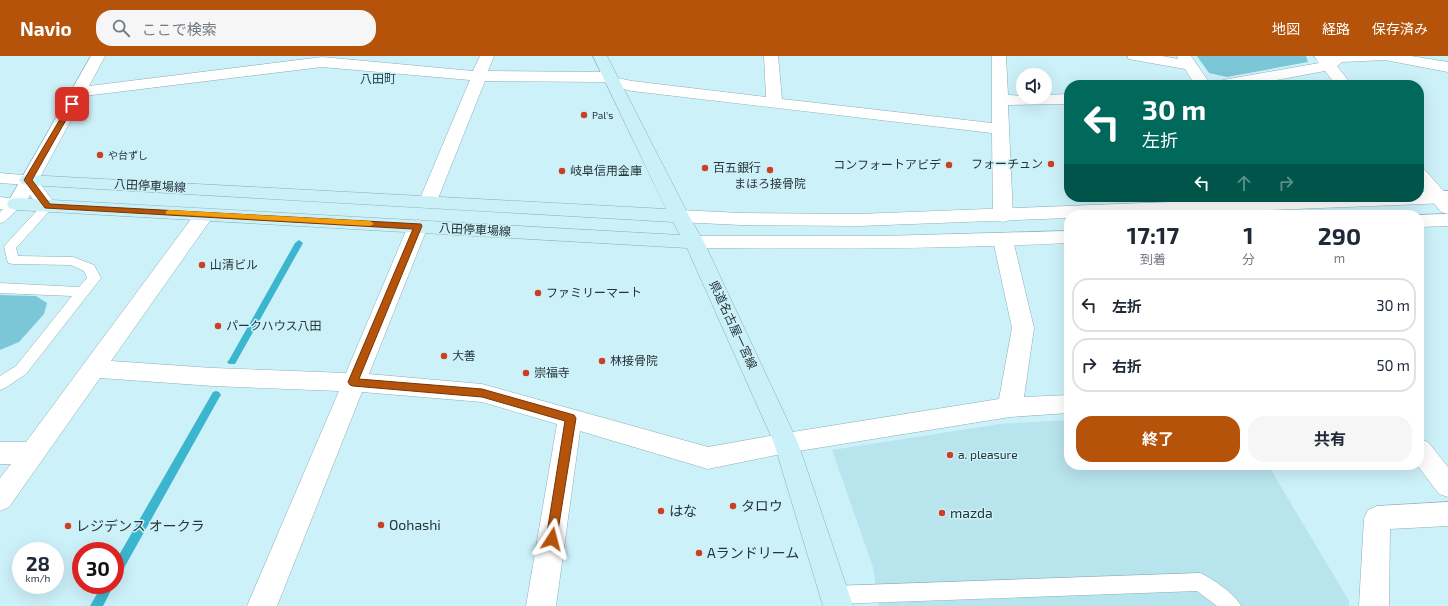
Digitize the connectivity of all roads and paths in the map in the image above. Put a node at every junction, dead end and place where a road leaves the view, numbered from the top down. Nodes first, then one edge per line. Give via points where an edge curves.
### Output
1 (98, 56) edge
2 (391, 56) edge
3 (487, 56) edge
4 (600, 56) edge
5 (771, 56) edge
6 (999, 56) edge
7 (1134, 56) edge
8 (248, 57) edge
9 (1187, 61) edge
10 (1324, 61) edge
11 (380, 67) junction
12 (1448, 67) edge
13 (230, 73) junction
14 (479, 76) junction
15 (612, 79) junction
16 (1200, 80) edge
17 (1244, 80) edge
18 (1340, 80) edge
19 (79, 92) junction
20 (1064, 99) edge
21 (1000, 100) junction
22 (774, 103) junction
23 (1001, 129) junction
24 (0, 178) edge
25 (1424, 179) edge
26 (28, 180) junction
27 (428, 201) junction
28 (1445, 201) edge
29 (1416, 202) edge
30 (1424, 202) edge
31 (8, 203) edge
32 (48, 206) junction
33 (1180, 210) edge
34 (1064, 214) edge
35 (204, 215) junction
36 (679, 216) junction
37 (1003, 216) junction
38 (0, 219) edge
39 (1448, 220) edge
40 (1424, 221) edge
41 (418, 226) junction
42 (1064, 237) edge
43 (1003, 240) junction
44 (694, 242) junction
45 (0, 288) edge
46 (83, 292) junction
47 (92, 369) junction
48 (353, 382) junction
49 (0, 384) edge
50 (1064, 404) edge
51 (1010, 407) junction
52 (570, 418) junction
53 (786, 443) junction
54 (0, 453) edge
55 (32, 453) junction
56 (1424, 455) edge
57 (1448, 486) edge
58 (0, 498) edge
59 (1448, 514) edge
60 (836, 600) edge
61 (262, 606) edge
62 (541, 606) edge
63 (1232, 606) edge
64 (1374, 606) edge

1 - 19 street
2 - 11 street
3 - 14 street
4 - 15 main road, 県道名古屋一宮線
5 - 22 street
6 - 21 street
7 - 9 street
8 - 13 street
9 - 16 street
10 - 12 street via 1384,56
10 - 17 street
10 - 18 street
11 - 13 street via 322,62
11 - 14 street
13 - 19 street
14 - 15 street
14 - 27 street
15 - 22 street via 632,86
15 - 36 main road, 県道名古屋一宮線
19 - 26 street
20 - 21 street
21 - 23 street
22 - 23 street
23 - 37 street
24 - 26 street
25 - 28 street
26 - 27 main road, 八田停車場線
26 - 31 street
26 - 32 street
27 - 36 main road, 八田停車場線
28 - 30 street
29 - 33 street
31 - 32 main road, 八田停車場線
31 - 38 lane
32 - 35 main road, 八田停車場線
32 - 46 lane via 10,247 13,260 73,261 89,268 94,278
34 - 37 street
35 - 41 main road, 八田停車場線
35 - 47 street
36 - 37 street via 859,220
36 - 44 main road, 県道名古屋一宮線
39 - 40 street
41 - 44 main road, 八田停車場線
41 - 48 street
42 - 43 street
43 - 44 street
43 - 51 street via 1023,328
44 - 53 main road, 県道名古屋一宮線
45 - 46 lane
46 - 49 lane via 21,370
47 - 48 street
47 - 55 street
48 - 52 street via 482,393
48 - 61 street
50 - 51 street
51 - 53 street
52 - 53 street via 708,458
52 - 62 street
53 - 60 main road, 県道名古屋一宮線
54 - 55 street
55 - 58 street
56 - 57 street
59 - 64 street via 1377,518
60 - 63 lane via 1200,582

